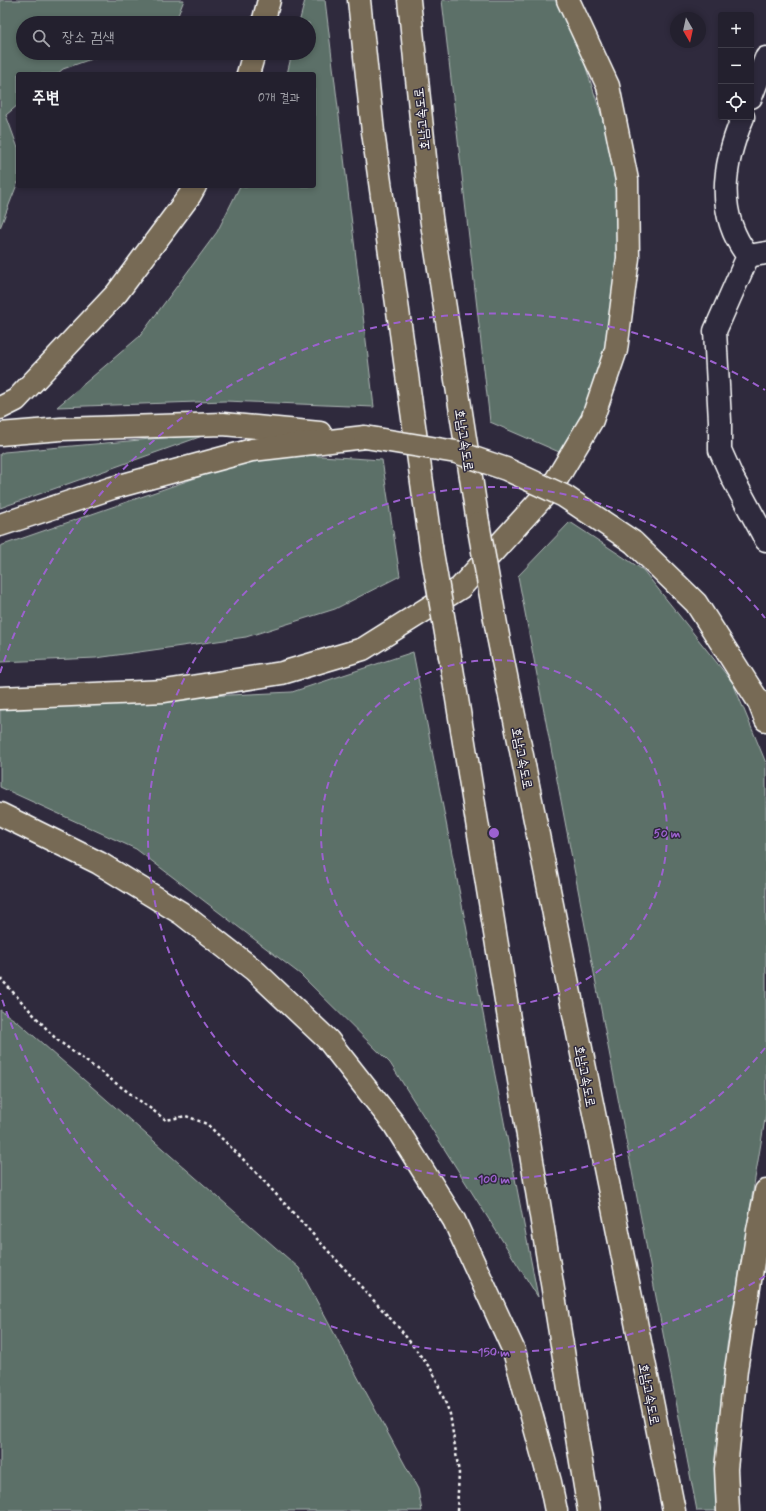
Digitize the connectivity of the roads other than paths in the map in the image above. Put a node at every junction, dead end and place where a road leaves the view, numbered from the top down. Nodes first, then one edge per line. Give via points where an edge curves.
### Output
1 (269, 0) edge
2 (360, 0) edge
3 (409, 0) edge
4 (568, 0) edge
5 (265, 16) edge
6 (766, 58) edge
7 (252, 60) edge
8 (249, 72) edge
9 (754, 89) edge
10 (741, 120) edge
11 (194, 188) edge
12 (757, 255) edge
13 (0, 408) edge
14 (0, 434) edge
15 (365, 437) junction
16 (0, 525) edge
17 (766, 540) edge
18 (0, 698) edge
19 (766, 720) edge
20 (0, 814) edge
21 (766, 1191) edge
22 (556, 1511) edge
23 (589, 1511) edge
24 (674, 1511) edge
25 (728, 1511) edge

1 - 5 highway
2 - 23 highway, bridge via 373,132 431,548
3 - 24 highway, 호남고속도로, bridge via 431,217 478,523 498,636
4 - 18 highway via 608,86 627,180 628,258 616,350 592,420 552,487 460,588 363,649 282,673 165,690
6 - 9 lane
7 - 8 highway
10 - 12 lane via 725,175 725,201 731,226 742,248
11 - 13 highway via 117,294 16,400
12 - 17 lane via 715,330 720,450
14 - 15 highway via 61,429 223,424
15 - 16 highway via 252,450 112,488
15 - 19 highway, bridge via 456,452 506,469 564,496 633,542 696,603 759,702
20 - 22 highway via 99,862 181,913 254,970 328,1040 394,1124 454,1220 514,1351
21 - 25 highway via 736,1370 726,1469

